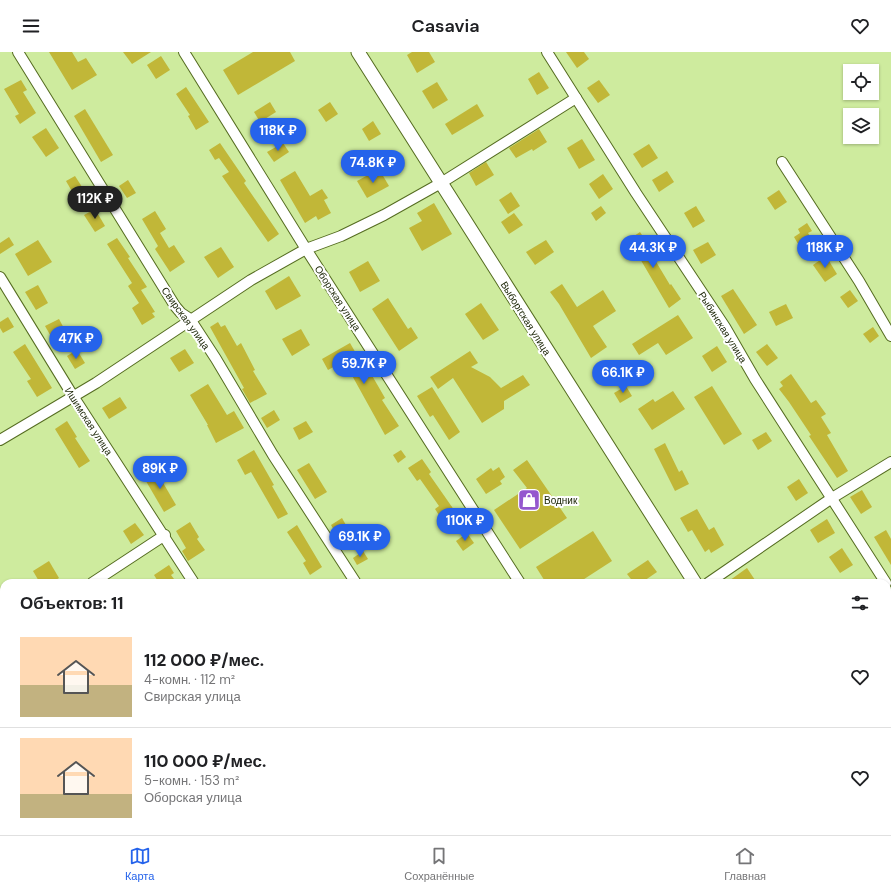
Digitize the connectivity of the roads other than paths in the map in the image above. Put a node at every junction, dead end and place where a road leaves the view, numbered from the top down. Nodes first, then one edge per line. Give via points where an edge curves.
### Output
1 (18, 52) edge
2 (184, 52) edge
3 (358, 52) edge
4 (547, 52) edge
5 (576, 98) junction
6 (782, 162) dead end
7 (441, 183) junction
8 (306, 249) junction
9 (0, 277) edge
10 (190, 320) junction
11 (891, 336) edge
12 (73, 396) junction
13 (0, 440) edge
14 (891, 462) edge
15 (832, 498) junction
16 (164, 535) junction
17 (98, 579) edge
18 (192, 579) edge
19 (353, 579) edge
20 (517, 579) edge
21 (692, 579) edge
22 (714, 579) edge
23 (883, 579) edge

1 - 10 street, Свирская улица via 175,306
2 - 8 street, Оборская улица
3 - 7 street, Выборгская улица
4 - 5 street, Рыбинская улица
5 - 7 street
5 - 15 street, Рыбинская улица via 725,327 755,379
6 - 11 street via 859,281
7 - 8 street via 384,215
7 - 21 street, Выборгская улица
8 - 10 street via 251,280
8 - 20 street, Оборская улица
9 - 12 street, Ишимская улица
10 - 12 street
10 - 19 street, Свирская улица
12 - 13 street
12 - 16 street, Ишимская улица
14 - 15 street
15 - 22 street
15 - 23 street, Рыбинская улица
16 - 17 street
16 - 18 street, Ишимская улица

